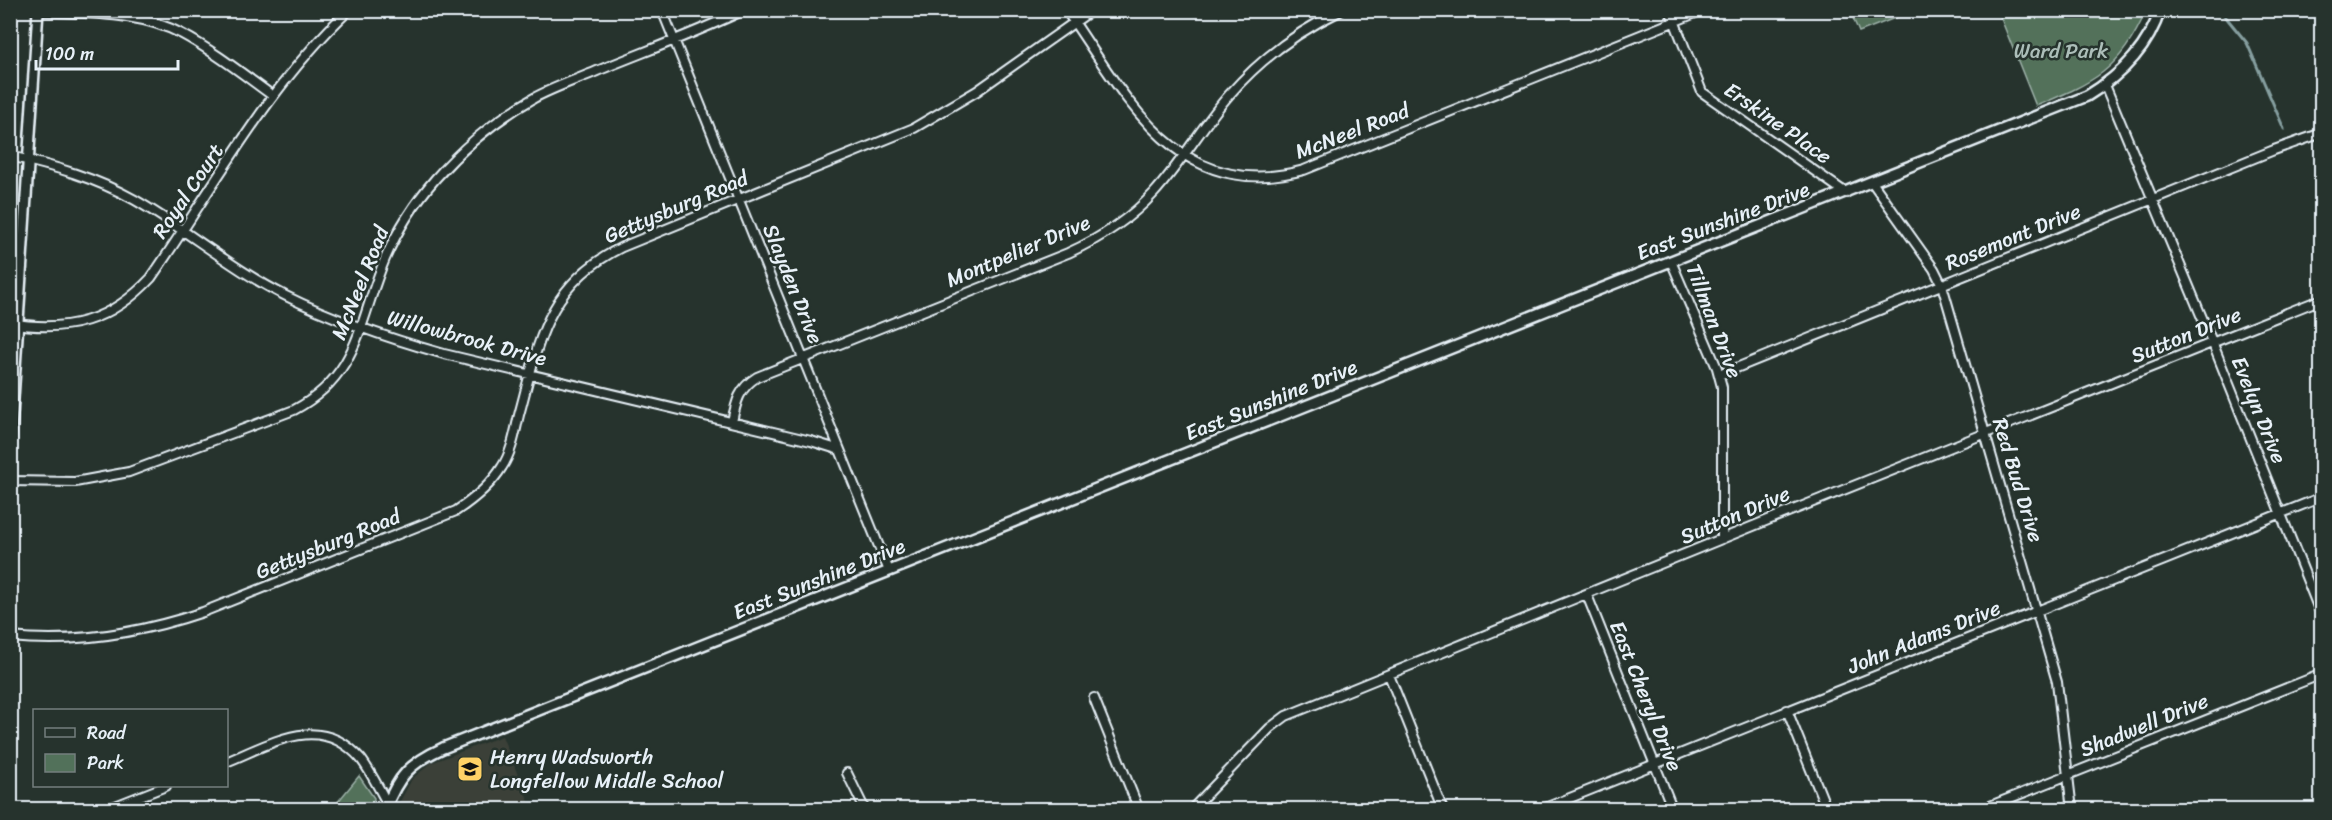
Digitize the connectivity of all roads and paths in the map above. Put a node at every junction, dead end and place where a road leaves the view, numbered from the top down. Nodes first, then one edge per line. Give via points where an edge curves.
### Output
1 (38, 10) edge
2 (350, 10) edge
3 (662, 10) edge
4 (744, 10) edge
5 (1066, 10) edge
6 (1092, 10) edge
7 (1342, 10) edge
8 (1670, 10) edge
9 (1703, 10) edge
10 (2160, 10) edge
11 (1674, 22) junction
12 (1075, 23) junction
13 (674, 40) junction
14 (2105, 86) junction
15 (273, 96) junction
16 (2322, 133) edge
17 (1184, 155) junction
18 (10, 156) edge
19 (28, 160) junction
20 (1872, 182) junction
21 (1846, 193) junction
22 (739, 199) junction
23 (2153, 199) junction
24 (182, 231) junction
25 (1671, 261) junction
26 (1942, 285) junction
27 (2322, 299) edge
28 (14, 324) edge
29 (360, 327) junction
30 (2213, 344) junction
31 (804, 359) junction
32 (530, 375) junction
33 (1719, 375) junction
34 (732, 422) junction
35 (1986, 434) junction
36 (10, 446) edge
37 (840, 450) junction
38 (10, 481) edge
39 (2322, 497) edge
40 (2281, 513) junction
41 (1722, 539) junction
42 (889, 571) junction
43 (1587, 595) junction
44 (2038, 611) junction
45 (2322, 617) edge
46 (10, 637) edge
47 (2322, 674) edge
48 (1389, 675) junction
49 (1094, 699) dead end
50 (1787, 710) junction
51 (228, 761) edge
52 (1654, 764) junction
53 (847, 773) dead end
54 (2069, 774) junction
55 (163, 787) edge
56 (386, 806) edge
57 (105, 810) edge
58 (865, 810) edge
59 (1139, 810) edge
60 (1191, 810) edge
61 (1443, 810) edge
62 (1540, 810) edge
63 (1673, 810) edge
64 (1827, 810) edge
65 (1980, 810) edge
66 (2072, 810) edge

1 - 15 street via 118,16 181,33
1 - 19 street
2 - 15 street, Royal Court via 306,54
3 - 13 street, Slayden Drive
4 - 13 street, McNeel Road
5 - 12 street, McNeel Road
6 - 12 street, Gettysburg Road
7 - 17 street, Montpelier Drive via 1291,38 1267,57 1231,93
8 - 11 street, Erskine Place
9 - 11 street, McNeel Road
10 - 14 street, East Sunshine Drive via 2137,54
11 - 17 street, McNeel Road via 1304,170 1273,176 1241,176 1210,168
11 - 21 street, Erskine Place via 1702,92
12 - 17 street, McNeel Road via 1137,112 1158,136
12 - 22 street, Gettysburg Road via 977,91 914,128
13 - 22 street, Slayden Drive
13 - 29 street, McNeel Road via 534,98 456,156 405,222 386,258
14 - 20 street, East Sunshine Drive
14 - 23 street, Evelyn Drive
15 - 24 street, Royal Court
16 - 23 street, Rosemont Drive
17 - 31 street, Montpelier Drive via 1136,210 1085,245
18 - 19 street, Willowbrook Drive
19 - 24 street, Willowbrook Drive via 106,185
19 - 28 street
20 - 21 street, East Sunshine Drive
20 - 26 street, Red Bud Drive
21 - 25 street, East Sunshine Drive
22 - 31 street, Slayden Drive
22 - 32 street, Gettysburg Road via 622,247 589,266 550,314
23 - 26 street, Rosemont Drive
23 - 30 street, Evelyn Drive
24 - 28 street, Royal Court via 151,278 114,309 72,325
24 - 29 street, Willowbrook Drive via 286,296
25 - 33 street, Tillman Drive
25 - 42 street, East Sunshine Drive
26 - 33 street, Rosemont Drive
26 - 35 street, Red Bud Drive
27 - 30 street, Sutton Drive
28 - 36 street
29 - 32 street, Willowbrook Drive via 444,354
29 - 38 street, McNeel Road via 335,380 294,410 129,472 75,482
30 - 35 street, Sutton Drive
30 - 40 street, Evelyn Drive
31 - 34 street, Montpelier Drive via 750,382 739,394
31 - 37 street, Slayden Drive
32 - 34 street, Willowbrook Drive
32 - 46 street, Gettysburg Road via 504,465 484,490 440,519 169,624 78,638
33 - 41 street, Tillman Drive via 1724,401
34 - 37 street, Willowbrook Drive
35 - 41 street, Sutton Drive
35 - 44 street, Red Bud Drive
37 - 42 street, Slayden Drive
39 - 40 street, John Adams Drive
40 - 44 street, John Adams Drive
40 - 45 street, Evelyn Drive
41 - 43 street, Sutton Drive
42 - 56 street, East Sunshine Drive via 423,757 403,773
43 - 48 street, Sutton Drive
43 - 52 street, East Cheryl Drive
44 - 50 street, John Adams Drive
44 - 54 street, Red Bud Drive via 2058,681
47 - 54 street, Shadwell Drive
48 - 60 street, Sutton Drive via 1277,722
48 - 61 street
49 - 59 street
50 - 52 street, John Adams Drive
50 - 64 street
51 - 56 street via 295,735 330,736 360,759
52 - 62 street, John Adams Drive
52 - 63 street, East Cheryl Drive
53 - 58 street
54 - 65 street, Shadwell Drive
54 - 66 street, Red Bud Drive
55 - 57 street

